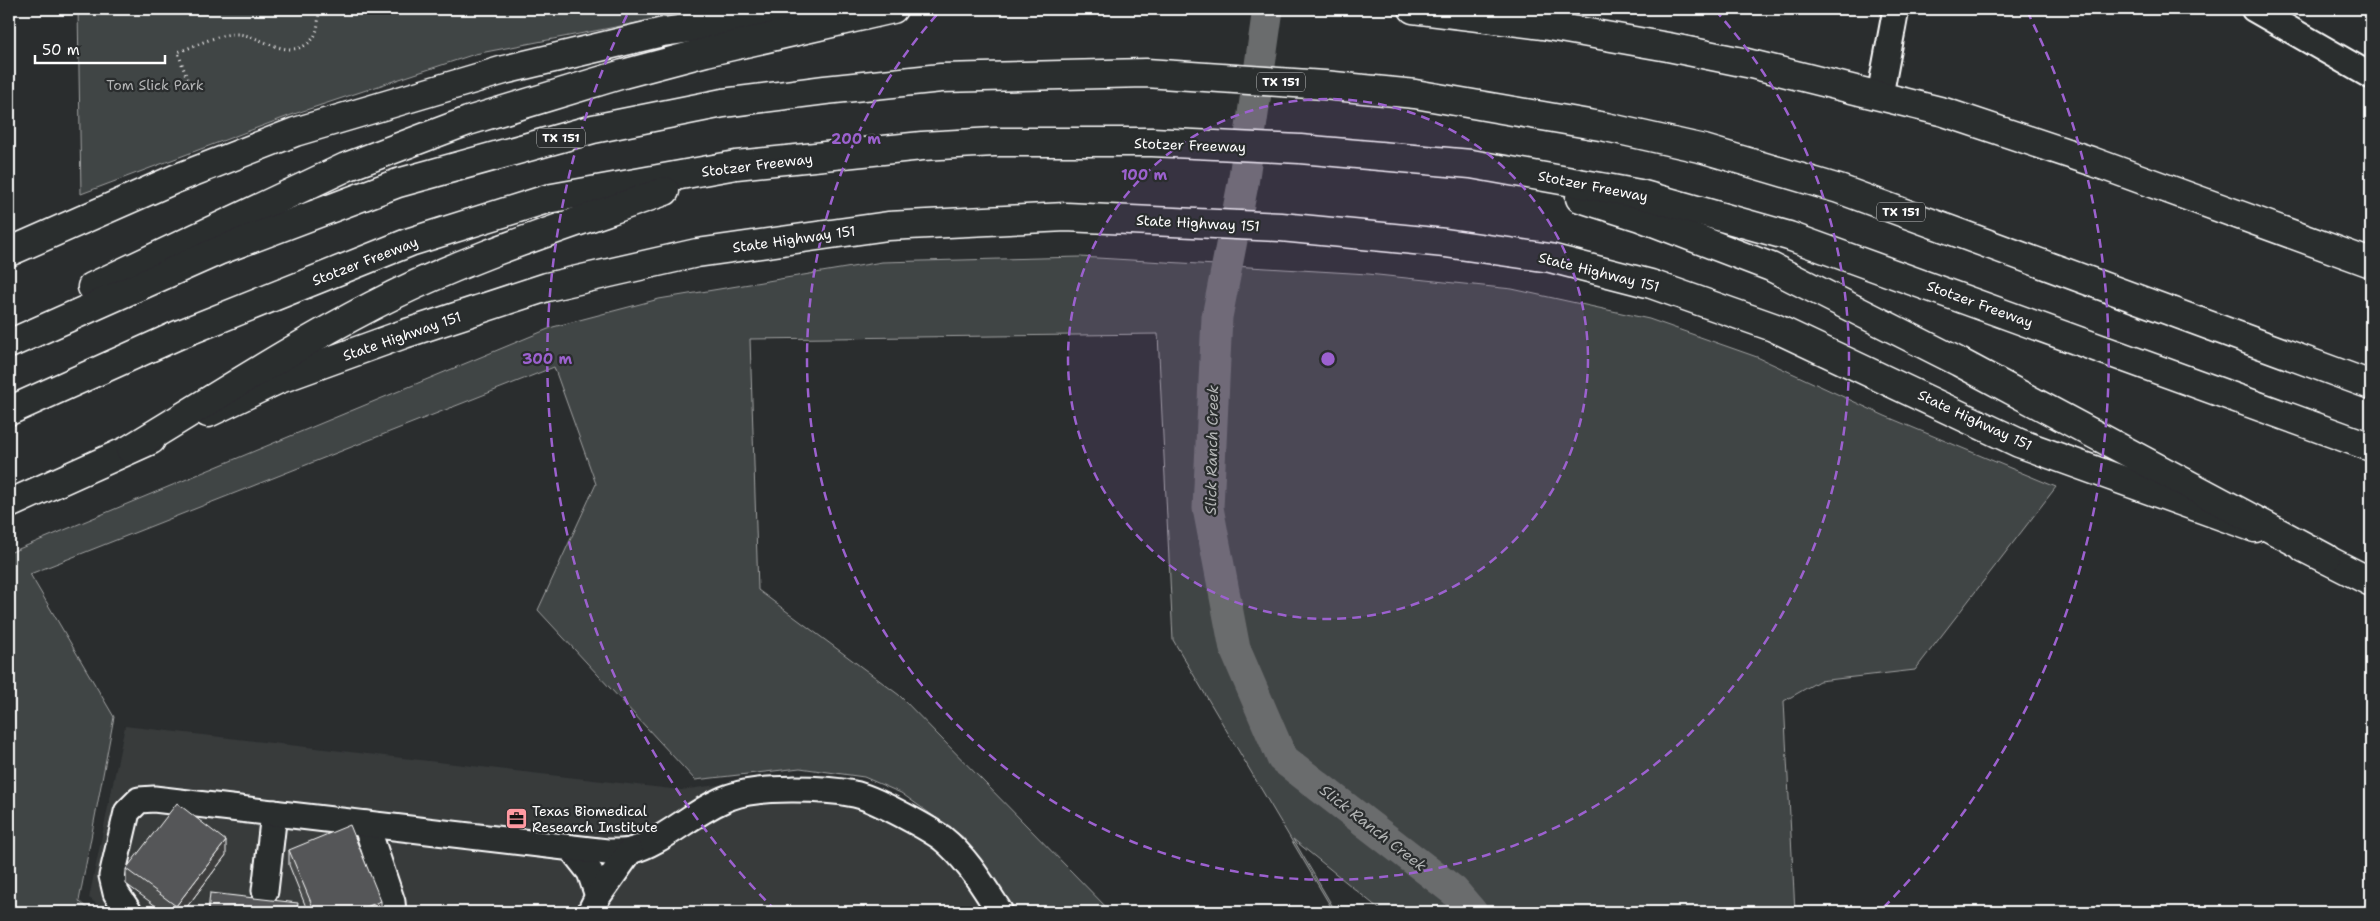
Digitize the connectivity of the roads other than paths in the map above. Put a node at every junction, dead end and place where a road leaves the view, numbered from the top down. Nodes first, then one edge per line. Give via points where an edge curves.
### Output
1 (828, 9) edge
2 (893, 9) edge
3 (1413, 9) edge
4 (1896, 9) edge
5 (2254, 9) edge
6 (2371, 76) edge
7 (1880, 96) junction
8 (1471, 164) junction
9 (736, 165) junction
10 (9, 252) edge
11 (2371, 263) edge
12 (9, 328) edge
13 (9, 344) edge
14 (2371, 385) edge
15 (9, 411) edge
16 (2371, 447) edge
17 (130, 449) junction
18 (9, 504) edge
19 (2326, 558) junction
20 (2371, 582) edge
21 (274, 813) junction
22 (366, 824) junction
23 (572, 848) junction
24 (630, 850) junction
25 (265, 891) dead end
26 (594, 904) edge
27 (129, 912) edge
28 (392, 912) edge
29 (1000, 912) edge

1 - 10 main road via 663,32 504,70 295,132 174,179
2 - 12 main road via 687,56 468,121 310,183
3 - 7 main road via 1543,25 1668,47
4 - 7 street
5 - 6 street
7 - 11 main road via 1944,112 2082,158
8 - 9 main road, Stotzer Freeway via 1152,142 985,142
8 - 16 main road, Stotzer Freeway via 1640,194 1789,236
8 - 19 main road via 1640,217 1771,267 1959,362
9 - 15 main road, Stotzer Freeway via 547,199 410,242 178,335
9 - 17 main road via 478,258 373,305
13 - 14 main road, TX 151 via 218,251 398,183 593,129 723,103 941,78 1146,73 1415,94 1606,127 1704,150 1839,189
17 - 18 main road, State Highway 151
17 - 19 main road, State Highway 151 via 277,380 404,334 547,287 697,253 888,226 1066,217 1179,221 1445,243 1550,258 1668,290 1773,327 2019,443 2268,533
19 - 20 main road, State Highway 151
21 - 22 street
21 - 25 street
21 - 27 street via 139,800 127,812 112,876 116,893
22 - 23 street
22 - 28 street via 392,902
23 - 24 street via 607,852
23 - 26 street via 590,872
24 - 26 street
24 - 29 street via 652,842 690,817 730,797 794,790 856,794 914,820 942,839 967,862

